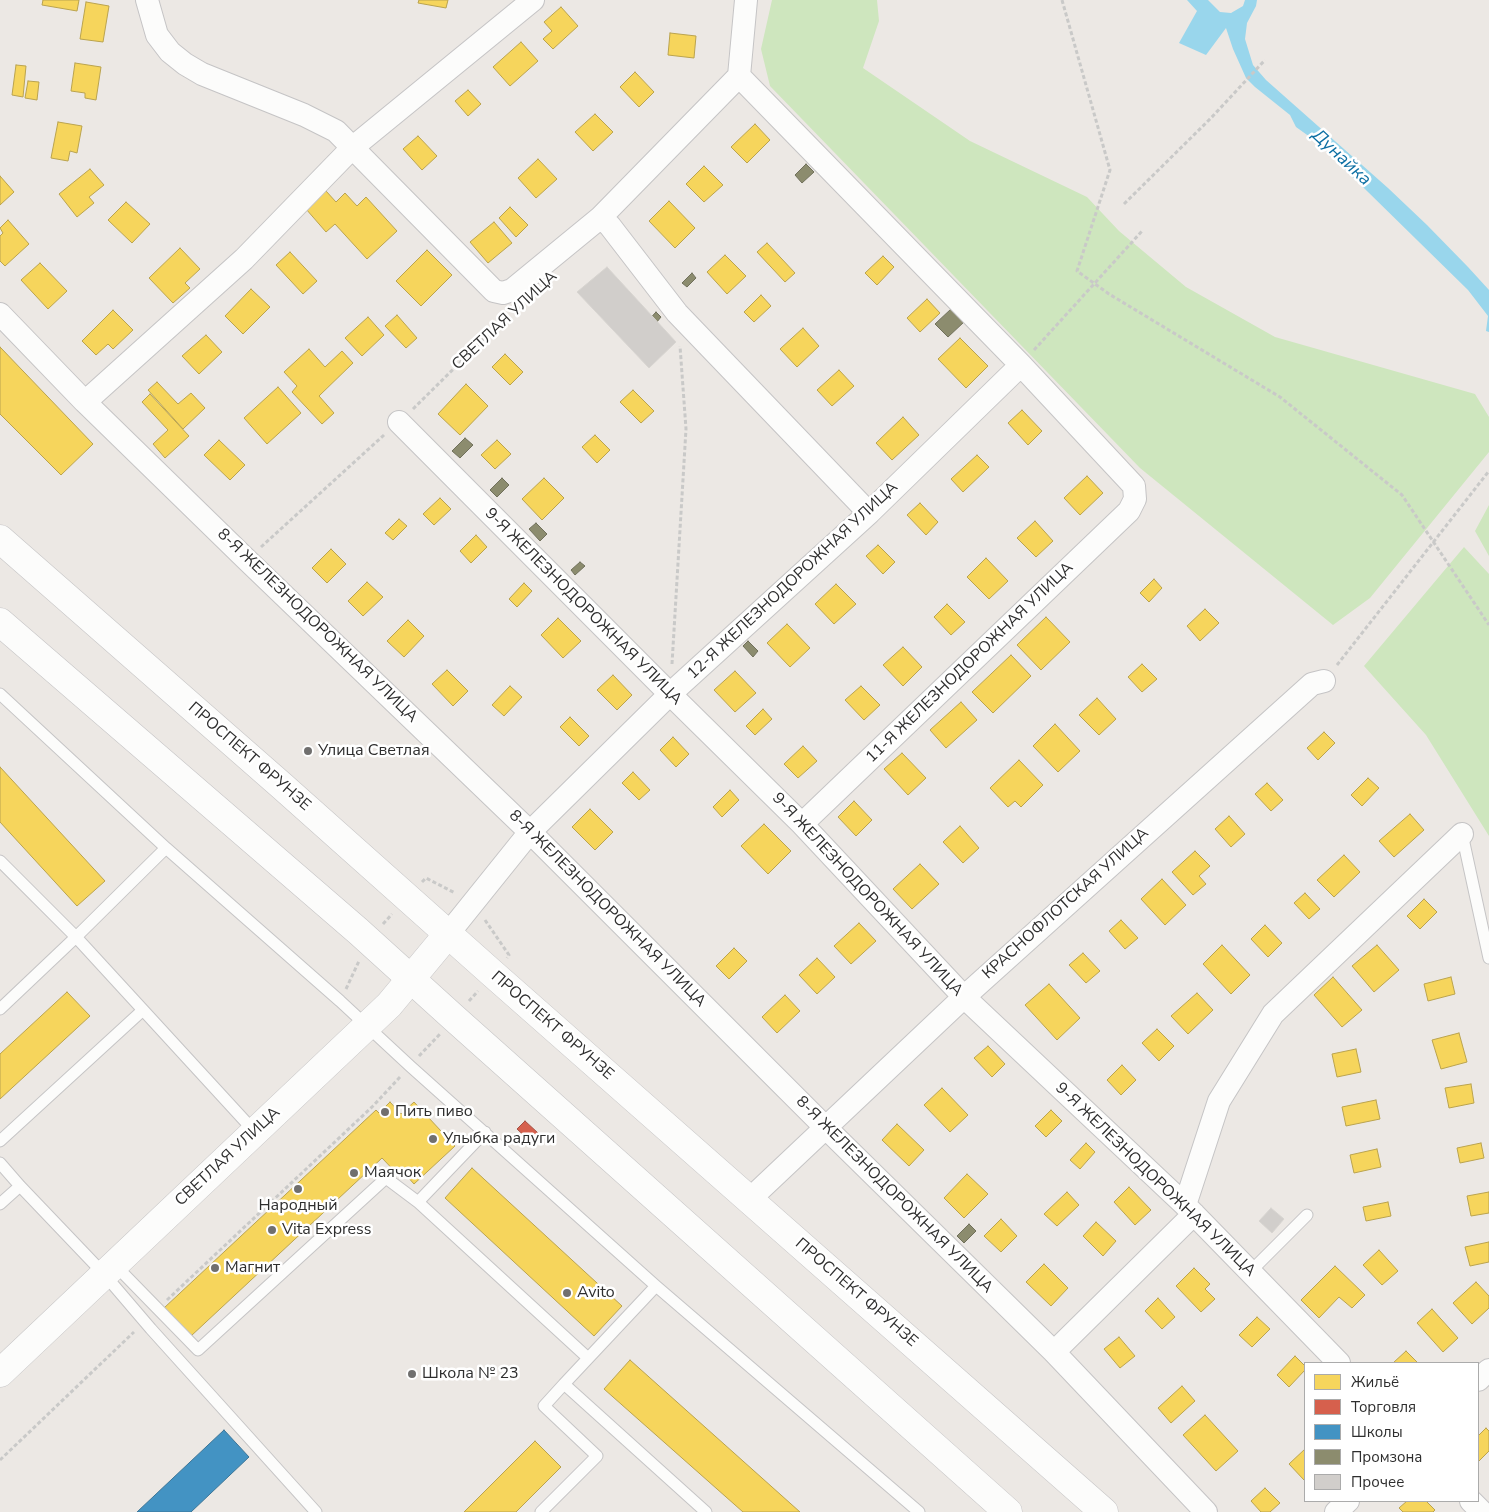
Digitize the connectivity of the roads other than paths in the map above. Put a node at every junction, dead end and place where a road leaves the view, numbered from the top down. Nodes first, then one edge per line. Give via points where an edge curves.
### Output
1 (147, 0) edge
2 (533, 0) edge
3 (746, 0) edge
4 (740, 76) junction
5 (352, 148) junction
6 (606, 221) junction
7 (0, 314) edge
8 (1021, 365) junction
9 (85, 402) junction
10 (399, 422) road end
11 (869, 513) junction
12 (0, 539) edge
13 (0, 622) edge
14 (1324, 682) road end
15 (0, 694) edge
16 (670, 694) junction
17 (802, 824) junction
18 (530, 832) junction
19 (1462, 834) joint
20 (166, 848) junction
21 (0, 861) edge
22 (448, 934) junction
23 (76, 937) junction
24 (1489, 958) edge
25 (411, 979) junction
26 (964, 997) junction
27 (0, 1009) edge
28 (143, 1010) junction
29 (367, 1026) junction
30 (825, 1127) junction
31 (255, 1132) junction
32 (485, 1132) junction
33 (0, 1141) edge
34 (0, 1163) edge
35 (20, 1186) junction
36 (750, 1199) junction
37 (418, 1202) junction
38 (0, 1204) edge
39 (1190, 1209) junction
40 (1307, 1215) dead end
41 (109, 1269) junction
42 (1250, 1272) junction
43 (656, 1286) junction
44 (1054, 1352) junction
45 (588, 1358) junction
46 (1338, 1362) edge
47 (1489, 1370) edge
48 (0, 1373) edge
49 (1479, 1379) edge
50 (564, 1384) junction
51 (1347, 1502) edge
52 (1473, 1502) edge
53 (316, 1512) edge
54 (541, 1512) edge
55 (706, 1512) edge
56 (919, 1512) edge
57 (1008, 1512) edge
58 (1104, 1512) edge
59 (1206, 1512) edge
60 (1336, 1512) edge
61 (1482, 1512) edge

1 - 5 street via 157,35 185,64 336,131
2 - 5 street
3 - 4 street
4 - 6 street
4 - 8 street
5 - 6 street via 494,291 504,293 512,290
5 - 9 street via 244,259
6 - 11 street via 677,313
7 - 9 street, 8-Я ЖЕЛЕЗНОДОРОЖНАЯ УЛИЦА
8 - 11 street, 12-Я ЖЕЛЕЗНОДОРОЖНАЯ УЛИЦА
8 - 17 street, 11-Я ЖЕЛЕЗНОДОРОЖНАЯ УЛИЦА via 1134,486 1136,499 1122,518
9 - 18 street, 8-Я ЖЕЛЕЗНОДОРОЖНАЯ УЛИЦА
10 - 16 street, 9-Я ЖЕЛЕЗНОДОРОЖНАЯ УЛИЦА
11 - 16 street, 12-Я ЖЕЛЕЗНОДОРОЖНАЯ УЛИЦА
12 - 22 main road, ПРОСПЕКТ ФРУНЗЕ
13 - 25 main road
14 - 26 street, КРАСНОФЛОТСКАЯ УЛИЦА via 1312,684
15 - 20 lane
16 - 17 street, 9-Я ЖЕЛЕЗНОДОРОЖНАЯ УЛИЦА
16 - 18 street, 12-Я ЖЕЛЕЗНОДОРОЖНАЯ УЛИЦА
17 - 26 street, 9-Я ЖЕЛЕЗНОДОРОЖНАЯ УЛИЦА
18 - 22 street, 12-Я ЖЕЛЕЗНОДОРОЖНАЯ УЛИЦА
18 - 30 street, 8-Я ЖЕЛЕЗНОДОРОЖНАЯ УЛИЦА
19 - 24 lane
19 - 39 street via 1273,1014 1219,1101
20 - 23 lane
20 - 29 lane
21 - 23 lane
22 - 25 main road, СВЕТЛАЯ УЛИЦА
22 - 36 main road, ПРОСПЕКТ ФРУНЗЕ via 501,964
23 - 27 lane
23 - 28 lane
25 - 29 main road, СВЕТЛАЯ УЛИЦА
25 - 57 main road
26 - 30 street, КРАСНОФЛОТСКАЯ УЛИЦА
26 - 39 street, 9-Я ЖЕЛЕЗНОДОРОЖНАЯ УЛИЦА
28 - 31 lane
28 - 33 lane
29 - 31 main road, СВЕТЛАЯ УЛИЦА
29 - 32 lane
30 - 36 street, КРАСНОФЛОТСКАЯ УЛИЦА
30 - 44 street, 8-Я ЖЕЛЕЗНОДОРОЖНАЯ УЛИЦА
31 - 41 main road, СВЕТЛАЯ УЛИЦА
32 - 37 lane
32 - 43 lane
34 - 35 lane
35 - 38 lane
35 - 41 lane
36 - 58 main road, ПРОСПЕКТ ФРУНЗЕ
37 - 41 lane via 386,1178 198,1350 158,1309
37 - 45 lane
39 - 42 street, 9-Я ЖЕЛЕЗНОДОРОЖНАЯ УЛИЦА
39 - 44 street
40 - 42 lane
41 - 48 main road, СВЕТЛАЯ УЛИЦА
41 - 53 lane via 144,1322
42 - 46 street, 9-Я ЖЕЛЕЗНОДОРОЖНАЯ УЛИЦА
43 - 45 lane
43 - 56 lane
44 - 59 street, 8-Я ЖЕЛЕЗНОДОРОЖНАЯ УЛИЦА
45 - 50 lane
47 - 49 street
50 - 54 lane via 544,1406 597,1456
50 - 55 lane
51 - 60 street
52 - 61 street

